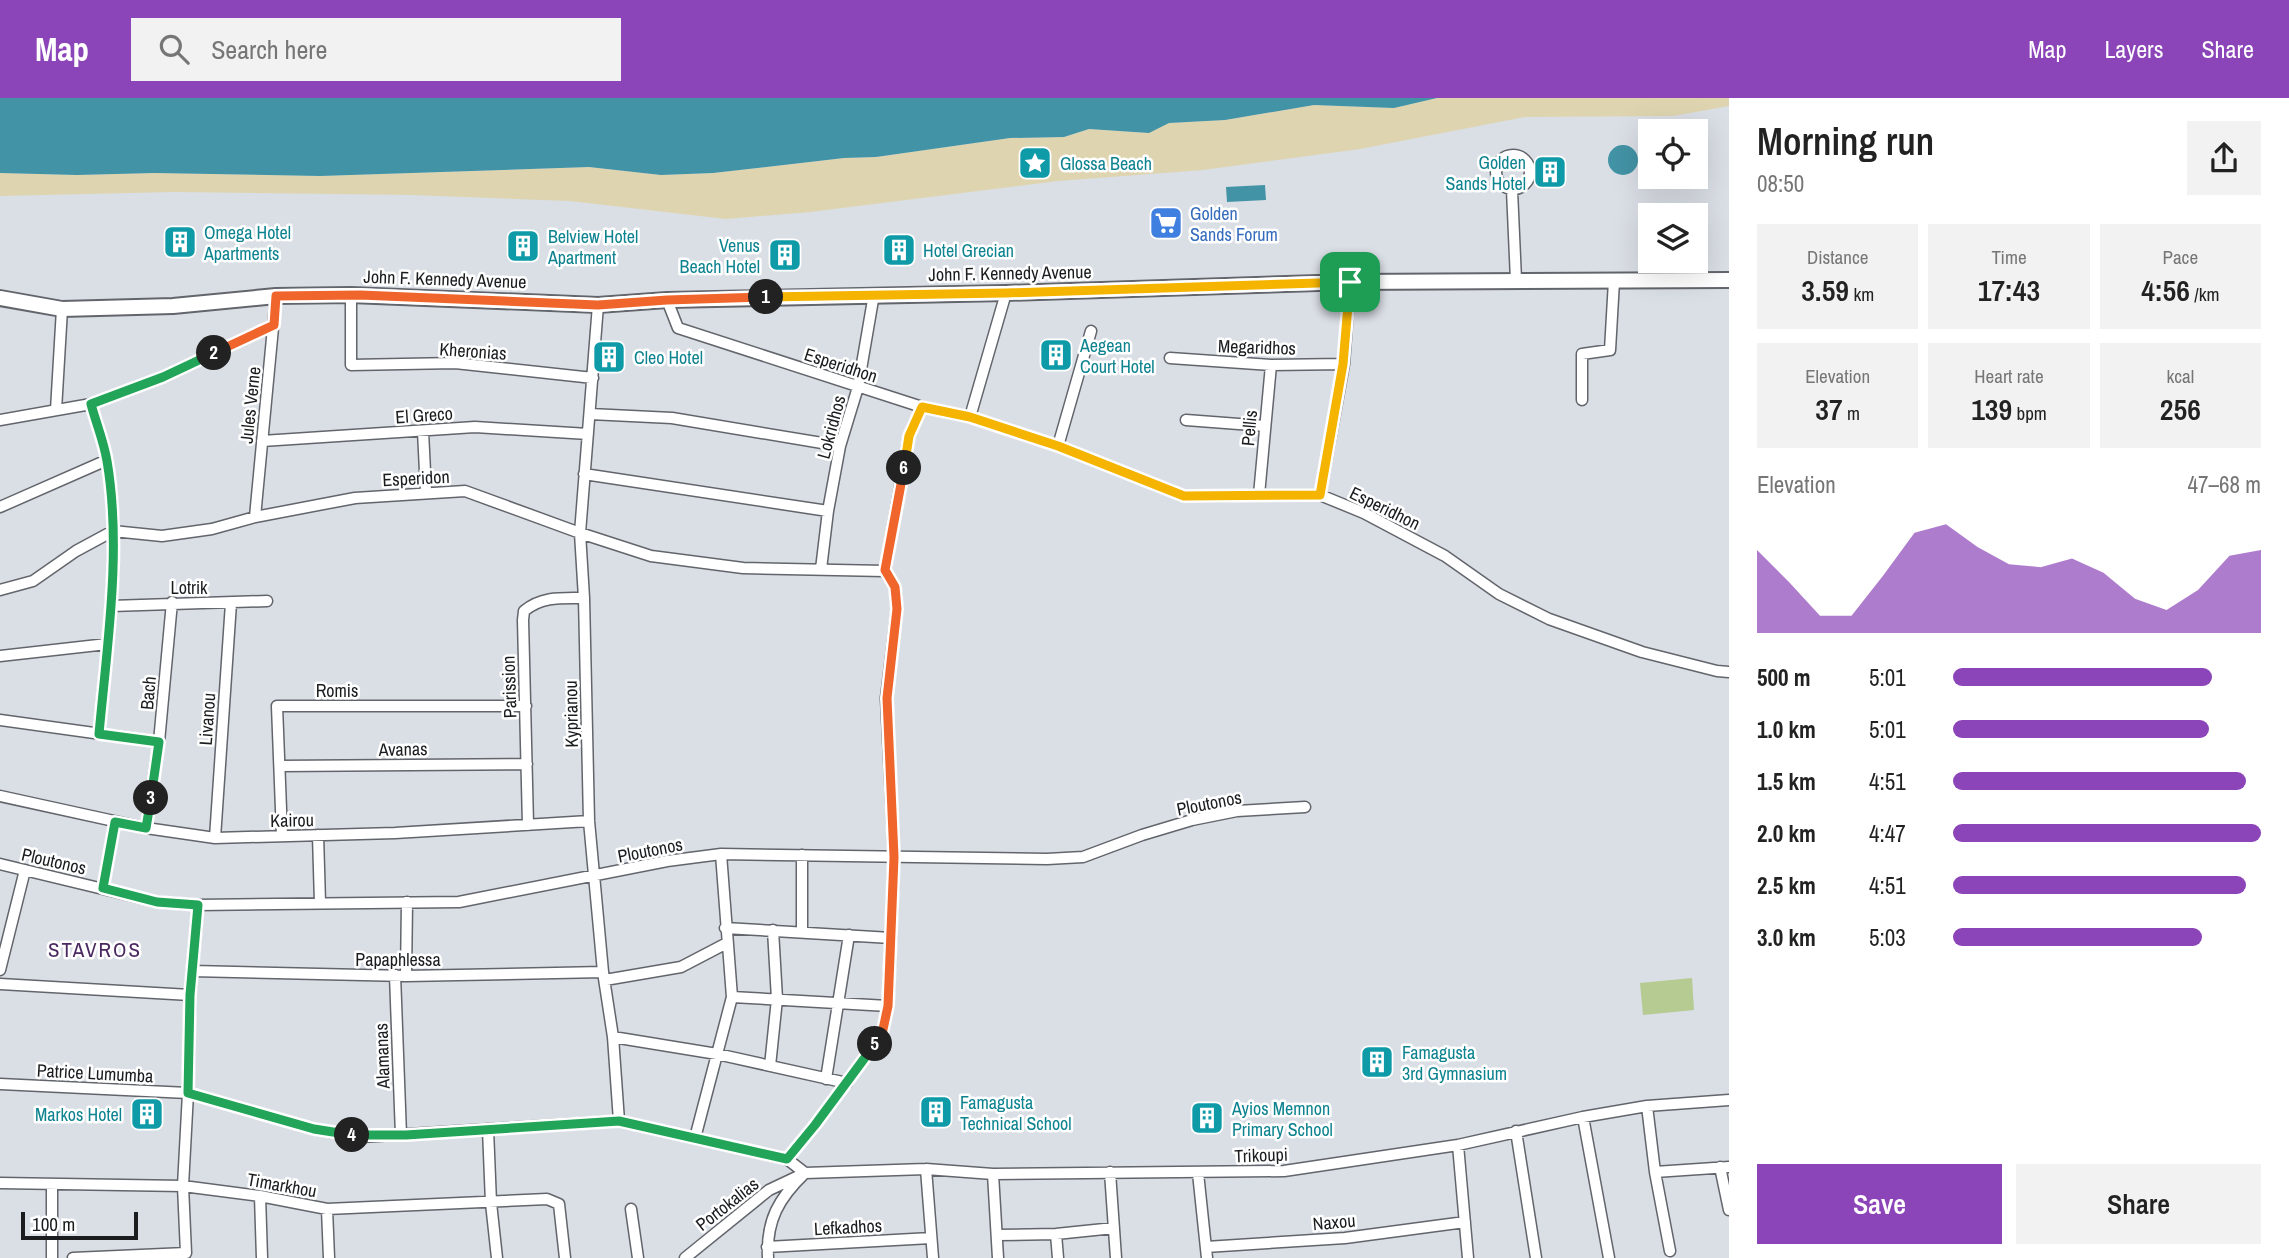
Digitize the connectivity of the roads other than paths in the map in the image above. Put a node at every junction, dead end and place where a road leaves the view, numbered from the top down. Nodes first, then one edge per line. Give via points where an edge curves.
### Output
1 (1512, 190) dead end
2 (1516, 280) junction
3 (1729, 280) edge
4 (1614, 281) junction
5 (1350, 282) junction
6 (1006, 293) junction
7 (874, 294) junction
8 (351, 295) junction
9 (276, 296) junction
10 (0, 298) edge
11 (667, 300) junction
12 (598, 305) junction
13 (62, 309) junction
14 (274, 325) junction
15 (1091, 331) dead end
16 (1170, 358) dead end
17 (1343, 364) junction
18 (1270, 365) junction
19 (593, 377) junction
20 (858, 387) junction
21 (1582, 400) dead end
22 (91, 404) junction
23 (922, 407) junction
24 (56, 410) junction
25 (590, 414) junction
26 (970, 417) junction
27 (0, 420) edge
28 (1185, 420) dead end
29 (1265, 426) junction
30 (423, 431) junction
31 (588, 434) junction
32 (262, 441) junction
33 (840, 446) junction
34 (1058, 446) junction
35 (107, 460) junction
36 (584, 474) junction
37 (426, 492) junction
38 (1259, 495) junction
39 (1320, 495) junction
40 (0, 507) edge
41 (828, 511) junction
42 (255, 517) junction
43 (113, 531) junction
44 (580, 533) junction
45 (821, 569) junction
46 (885, 570) junction
47 (0, 590) edge
48 (584, 598) junction
49 (267, 601) dead end
50 (172, 602) junction
51 (231, 603) junction
52 (111, 606) junction
53 (107, 644) junction
54 (0, 656) edge
55 (1729, 672) edge
56 (526, 706) junction
57 (0, 720) edge
58 (99, 734) junction
59 (159, 742) junction
60 (527, 764) junction
61 (280, 766) junction
62 (0, 796) edge
63 (1305, 807) dead end
64 (589, 821) junction
65 (115, 822) junction
66 (528, 825) junction
67 (146, 828) junction
68 (282, 835) junction
69 (318, 835) junction
70 (215, 838) junction
71 (721, 854) junction
72 (802, 855) junction
73 (894, 857) junction
74 (0, 864) edge
75 (25, 870) junction
76 (594, 877) junction
77 (103, 888) junction
78 (407, 902) junction
79 (320, 903) junction
80 (198, 905) junction
81 (725, 928) junction
82 (773, 930) junction
83 (802, 932) junction
84 (849, 935) junction
85 (891, 938) junction
86 (727, 943) junction
87 (0, 970) edge
88 (192, 971) junction
89 (400, 976) junction
90 (604, 976) junction
91 (0, 984) edge
92 (190, 995) junction
93 (732, 997) junction
94 (777, 999) junction
95 (839, 1003) junction
96 (888, 1006) junction
97 (613, 1037) junction
98 (717, 1054) junction
99 (770, 1066) junction
100 (827, 1079) junction
101 (847, 1083) junction
102 (0, 1084) edge
103 (188, 1093) junction
104 (1729, 1100) edge
105 (1647, 1106) junction
106 (1583, 1117) junction
107 (619, 1121) junction
108 (488, 1129) junction
109 (1516, 1131) junction
110 (401, 1135) junction
111 (695, 1138) junction
112 (1458, 1145) junction
113 (787, 1159) junction
114 (1725, 1167) edge
115 (926, 1169) junction
116 (831, 1171) joint
117 (805, 1172) junction
118 (1110, 1172) junction
119 (1655, 1172) junction
120 (1198, 1173) junction
121 (993, 1174) junction
122 (0, 1183) edge
123 (51, 1185) junction
124 (183, 1186) junction
125 (260, 1196) junction
126 (491, 1203) junction
127 (327, 1209) junction
128 (631, 1209) dead end
129 (1729, 1210) edge
130 (1465, 1222) junction
131 (1114, 1228) junction
132 (1056, 1234) junction
133 (997, 1235) junction
134 (931, 1238) junction
135 (1670, 1251) dead end
136 (768, 1253) edge
137 (1206, 1253) edge
138 (52, 1258) edge
139 (73, 1258) edge
140 (261, 1258) edge
141 (329, 1258) edge
142 (497, 1258) edge
143 (565, 1258) edge
144 (638, 1258) edge
145 (685, 1258) edge
146 (933, 1258) edge
147 (998, 1258) edge
148 (1058, 1258) edge
149 (1116, 1258) edge
150 (1468, 1258) edge
151 (1536, 1258) edge
152 (1609, 1258) edge

1 - 2 street
2 - 4 street, John F. Kennedy Avenue
2 - 5 street, John F. Kennedy Avenue
3 - 4 street, John F. Kennedy Avenue
4 - 21 street via 1609,350 1582,354
5 - 6 street, John F. Kennedy Avenue
5 - 17 street
6 - 7 street, John F. Kennedy Avenue
6 - 26 street
7 - 11 street, John F. Kennedy Avenue
7 - 20 street, Lokridhos
8 - 9 street, John F. Kennedy Avenue
8 - 12 street, John F. Kennedy Avenue
8 - 19 street, Kheronias via 351,365 455,363
9 - 13 street, John F. Kennedy Avenue via 173,306
9 - 14 street, Jules Verne
10 - 13 street, John F. Kennedy Avenue
11 - 12 street, John F. Kennedy Avenue
11 - 20 street, Esperidhon via 678,328
12 - 19 street, Kyprianou
13 - 24 street
14 - 22 street via 163,377
14 - 32 street, Jules Verne
15 - 34 street
16 - 18 street, Megaridhos
17 - 18 street, Megaridhos
17 - 39 street
18 - 29 street, Pellis
19 - 25 street, Kyprianou
20 - 23 street, Esperidhon
20 - 33 street, Lokridhos
22 - 24 street
22 - 35 street
23 - 26 street, Esperidhon
23 - 46 street via 909,436
24 - 27 street
25 - 31 street, Kyprianou
25 - 33 street via 672,418
26 - 34 street, Esperidhon
28 - 29 street
29 - 38 street, Pellis
30 - 31 street, El Greco via 475,427
30 - 32 street, El Greco
30 - 37 street
31 - 36 street, Kyprianou
32 - 42 street, Jules Verne
33 - 41 street, Lokridhos
34 - 38 street, Esperidhon via 1184,496
35 - 40 street
35 - 43 street
36 - 41 street
36 - 44 street, Kyprianou
37 - 42 street, Esperidon via 355,498
37 - 44 street, Esperidon via 465,491
38 - 39 street, Esperidhon
39 - 55 street, Esperidhon via 1445,556 1499,594 1549,619 1642,652
41 - 45 street, Lokridhos
42 - 43 street, Esperidon via 162,536
43 - 47 street via 33,582
43 - 52 street
44 - 45 street, Esperidon via 650,556 743,568
44 - 48 street, Kyprianou
45 - 46 street, Esperidon
46 - 73 street via 895,587 897,609 887,698
48 - 56 street, Parission via 554,598 524,611
48 - 64 street, Kyprianou
49 - 51 street, Lotrik
50 - 51 street, Lotrik
50 - 52 street, Lotrik
50 - 59 street, Bach
51 - 70 street, Livanou
52 - 53 street
53 - 54 street
53 - 58 street
56 - 60 street, Parission
56 - 61 street, Romis via 277,706
57 - 58 street
58 - 59 street
59 - 67 street, Bach
60 - 61 street, Avanas
60 - 66 street, Parission
61 - 68 street, Romis
62 - 65 street, Kairou
63 - 73 street, Ploutonos via 1237,811 1192,820 1083,857
64 - 66 street, Kairou
64 - 76 street, Kyprianou
65 - 67 street, Kairou
65 - 77 street
66 - 69 street, Kairou
67 - 70 street, Kairou
68 - 69 street, Kairou
68 - 70 street, Kairou
69 - 79 street
71 - 72 street, Ploutonos
71 - 76 street, Ploutonos
71 - 81 street
72 - 73 street, Ploutonos
72 - 83 street
73 - 85 street
74 - 75 street, Ploutonos
75 - 77 street, Ploutonos
75 - 87 street
76 - 78 street, Ploutonos via 459,902
76 - 90 street, Kyprianou
77 - 80 street, Ploutonos via 157,902
78 - 79 street, Ploutonos
78 - 89 street, Alamanas
79 - 80 street, Ploutonos
80 - 88 street
81 - 82 street
81 - 86 street
82 - 83 street
82 - 94 street
83 - 84 street
84 - 85 street
84 - 95 street
85 - 96 street
86 - 90 street, Papaphlessa via 681,967
86 - 93 street
88 - 89 street, Papaphlessa
88 - 92 street
89 - 90 street, Papaphlessa
89 - 110 street, Alamanas
90 - 97 street, Kyprianou
91 - 92 street
92 - 103 street
93 - 94 street
93 - 98 street
94 - 95 street
94 - 99 street
95 - 96 street
95 - 100 street
96 - 101 street via 882,1034
97 - 98 street
97 - 107 street, Kyprianou
98 - 99 street
98 - 111 street
99 - 100 street
100 - 101 street
101 - 113 street
102 - 103 street, Patrice Lumumba
103 - 110 street via 314,1129 361,1136
103 - 124 street
104 - 105 street, Trikoupi
105 - 106 street, Trikoupi
105 - 119 street
106 - 109 street, Trikoupi
106 - 152 street
107 - 108 street
107 - 111 street
108 - 110 street
108 - 126 street
109 - 112 street, Trikoupi
109 - 151 street
111 - 113 street
112 - 120 street, Trikoupi via 1284,1171
112 - 130 street
113 - 117 street
114 - 119 street
114 - 129 street
115 - 116 street, Trikoupi
115 - 121 street, Trikoupi
115 - 134 street
116 - 117 street, Portokalias
117 - 136 street via 786,1191 774,1213
117 - 145 street, Portokalias via 769,1190
118 - 120 street, Trikoupi
118 - 121 street, Trikoupi
118 - 131 street
119 - 135 street
120 - 137 street
121 - 133 street
122 - 123 street, Timarkhou
123 - 124 street, Timarkhou
123 - 138 street
124 - 125 street, Timarkhou
124 - 139 street via 186,1253
125 - 127 street, Timarkhou
125 - 140 street
126 - 127 street, Timarkhou
126 - 142 street
126 - 143 street, Timarkhou via 547,1199 559,1204
127 - 141 street
128 - 144 street
130 - 137 street, Naxou
130 - 150 street
131 - 132 street
131 - 149 street
132 - 133 street
132 - 148 street
133 - 147 street
134 - 136 street, Lefkadhos
134 - 146 street

